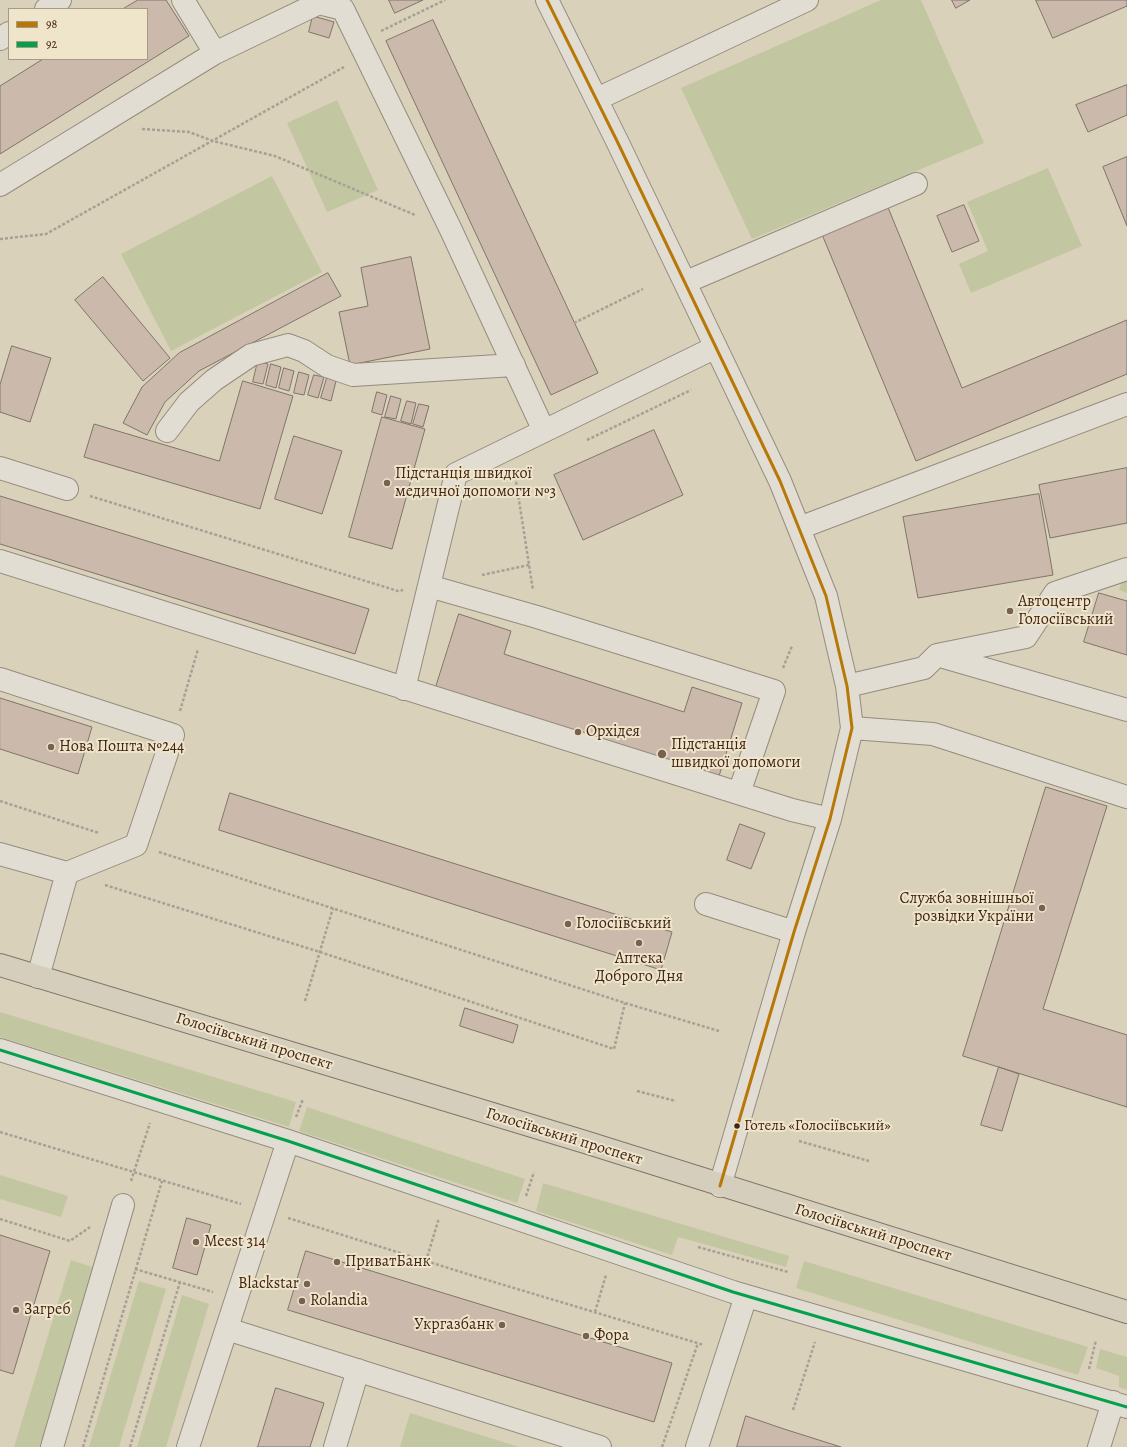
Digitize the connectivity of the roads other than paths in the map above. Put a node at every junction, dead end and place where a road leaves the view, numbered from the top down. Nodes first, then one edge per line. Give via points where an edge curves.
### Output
1 (60, 0) edge
2 (183, 0) edge
3 (547, 0) edge
4 (807, 0) edge
5 (48, 8) edge
6 (215, 53) junction
7 (597, 99) junction
8 (916, 184) dead end
9 (0, 185) edge
10 (686, 282) junction
11 (716, 347) junction
12 (514, 365) junction
13 (1127, 404) edge
14 (544, 431) junction
15 (167, 432) dead end
16 (0, 468) edge
17 (67, 489) road end
18 (799, 528) junction
19 (0, 561) edge
20 (1127, 569) edge
21 (429, 586) junction
22 (936, 655) junction
23 (0, 679) edge
24 (847, 686) junction
25 (404, 689) junction
26 (1127, 710) edge
27 (852, 728) junction
28 (739, 793) junction
29 (1127, 797) edge
30 (830, 819) junction
31 (0, 854) edge
32 (66, 873) junction
33 (706, 904) dead end
34 (794, 932) junction
35 (0, 965) edge
36 (38, 977) junction
37 (0, 1050) edge
38 (288, 1140) junction
39 (720, 1186) junction
40 (123, 1205) road end
41 (746, 1296) junction
42 (1127, 1312) edge
43 (227, 1329) junction
44 (358, 1370) junction
45 (1120, 1404) edge
46 (52, 1447) edge
47 (188, 1447) edge
48 (335, 1447) edge
49 (600, 1447) edge
50 (697, 1447) edge
51 (1099, 1447) edge

1 - 5 street
2 - 6 street
3 - 7 street
4 - 7 street
6 - 9 street
6 - 12 street via 318,3 343,9
7 - 10 street
8 - 10 street
10 - 11 street
11 - 14 street
11 - 18 street via 780,481
12 - 14 street
12 - 15 street via 353,374 328,366 304,351 288,345 251,355 214,380 189,402
13 - 18 street
14 - 21 street via 456,474
16 - 17 street
18 - 24 street via 826,596
19 - 25 street
20 - 22 street via 1056,593 1026,637
21 - 25 street
21 - 28 street via 774,691
22 - 24 street via 924,668
22 - 26 street
23 - 32 street via 173,735 136,845
24 - 27 street
25 - 28 street
27 - 29 street via 932,734
27 - 30 street
28 - 30 street
30 - 34 street
31 - 32 street
32 - 36 street
33 - 34 street
34 - 39 street
35 - 36 highway, Голосіївський проспект
36 - 39 highway, Голосіївський проспект via 585,1142
37 - 38 street
38 - 41 street
38 - 43 street
39 - 42 highway, Голосіївський проспект
40 - 46 street
41 - 45 street
41 - 50 street
43 - 44 street
43 - 47 street
44 - 48 street
44 - 49 street
45 - 51 street

